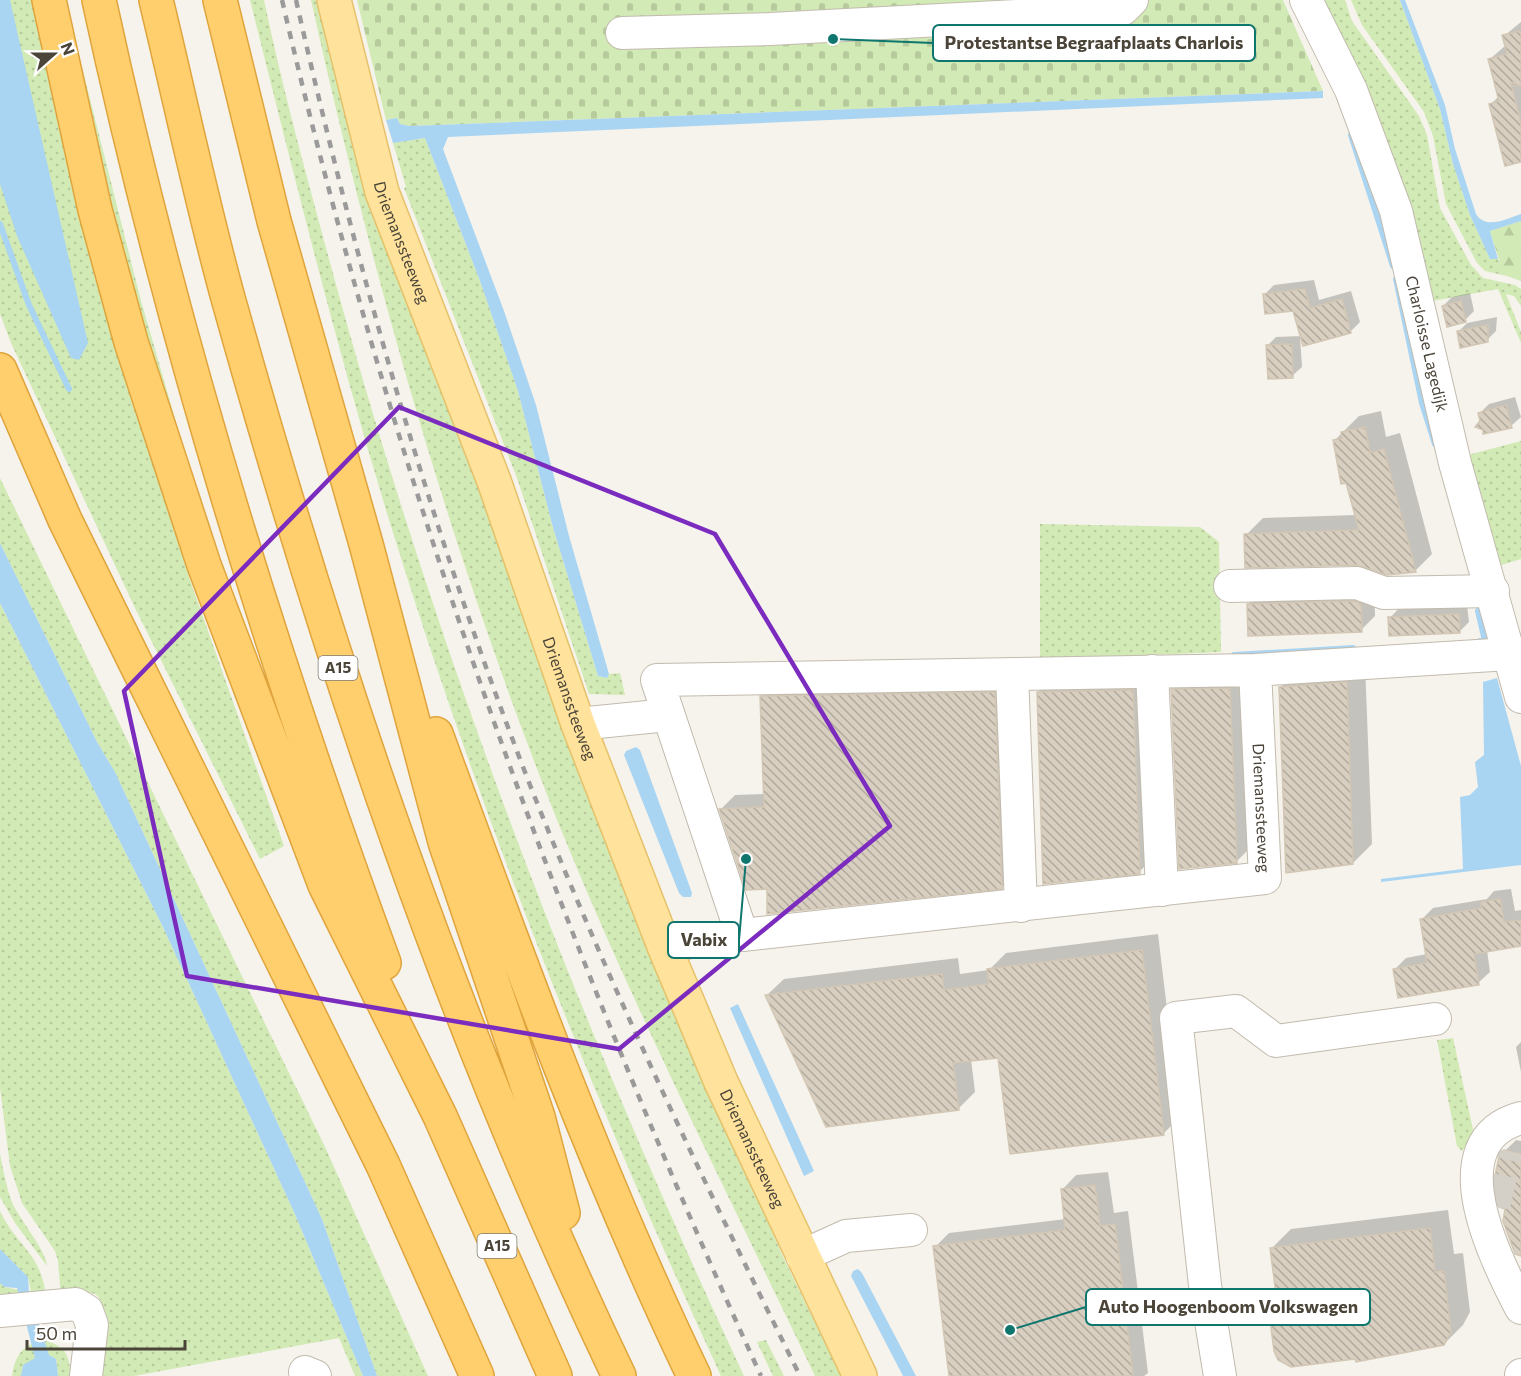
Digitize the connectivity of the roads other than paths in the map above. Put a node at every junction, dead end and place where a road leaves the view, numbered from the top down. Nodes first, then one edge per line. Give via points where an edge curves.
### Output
1 (49, 0) edge
2 (99, 0) edge
3 (156, 0) edge
4 (220, 0) edge
5 (334, 0) edge
6 (1132, 0) edge
7 (1306, 0) edge
8 (622, 33) dead end
9 (0, 370) edge
10 (366, 544) junction
11 (1230, 586) dead end
12 (1492, 591) junction
13 (1509, 654) junction
14 (1255, 670) junction
15 (1152, 671) junction
16 (1012, 674) junction
17 (1521, 698) edge
18 (668, 714) junction
19 (578, 724) junction
20 (1162, 890) junction
21 (1021, 906) junction
22 (742, 935) junction
23 (664, 946) junction
24 (1435, 1020) dead end
25 (441, 1116) junction
26 (1521, 1118) edge
27 (911, 1230) dead end
28 (802, 1256) junction
29 (51, 1308) junction
30 (1521, 1308) edge
31 (0, 1311) edge
32 (589, 1314) junction
33 (0, 1333) edge
34 (89, 1373) edge
35 (477, 1376) edge
36 (555, 1376) edge
37 (619, 1376) edge
38 (694, 1376) edge
39 (860, 1376) edge
40 (1220, 1376) edge

1 - 25 highway, A15 via 94,210 128,331 204,565 325,885
2 - 25 highway, A15 via 143,192 215,459 308,750
3 - 32 highway, A15 via 227,295 322,621 408,873 494,1098
4 - 10 highway, A15 via 274,221
5 - 19 main road, Driemanssteeweg via 382,192 494,481
6 - 8 street via 1123,9 1092,12
7 - 12 street, Charloisse Lagedijk via 1351,90 1396,211 1455,463
9 - 35 highway via 65,520 383,1165
10 - 32 highway, A15 via 445,842 538,1117
10 - 38 highway, A15 via 540,1013 611,1189
11 - 12 street via 1357,583 1384,593
12 - 13 street, Charloisse Lagedijk
13 - 14 street
13 - 17 street, Charloisse Lagedijk
14 - 15 street
14 - 20 street, Driemanssteeweg via 1265,878
15 - 16 street
15 - 20 street
16 - 18 street via 657,680
16 - 21 street
18 - 19 street
18 - 22 street
19 - 23 main road, Driemanssteeweg
20 - 21 street, Driemanssteeweg
21 - 22 street, Driemanssteeweg
22 - 23 street, Driemanssteeweg
23 - 28 main road, Driemanssteeweg via 730,1102
24 - 40 street via 1276,1041 1236,1011 1176,1018 1205,1285
25 - 36 highway, A15
26 - 30 street via 1496,1130 1481,1150 1477,1185 1489,1214 1495,1256
27 - 28 street via 846,1236
28 - 39 main road, Driemanssteeweg
29 - 31 street
29 - 33 street
29 - 34 street via 76,1304 87,1311 92,1325
32 - 37 highway, A15

